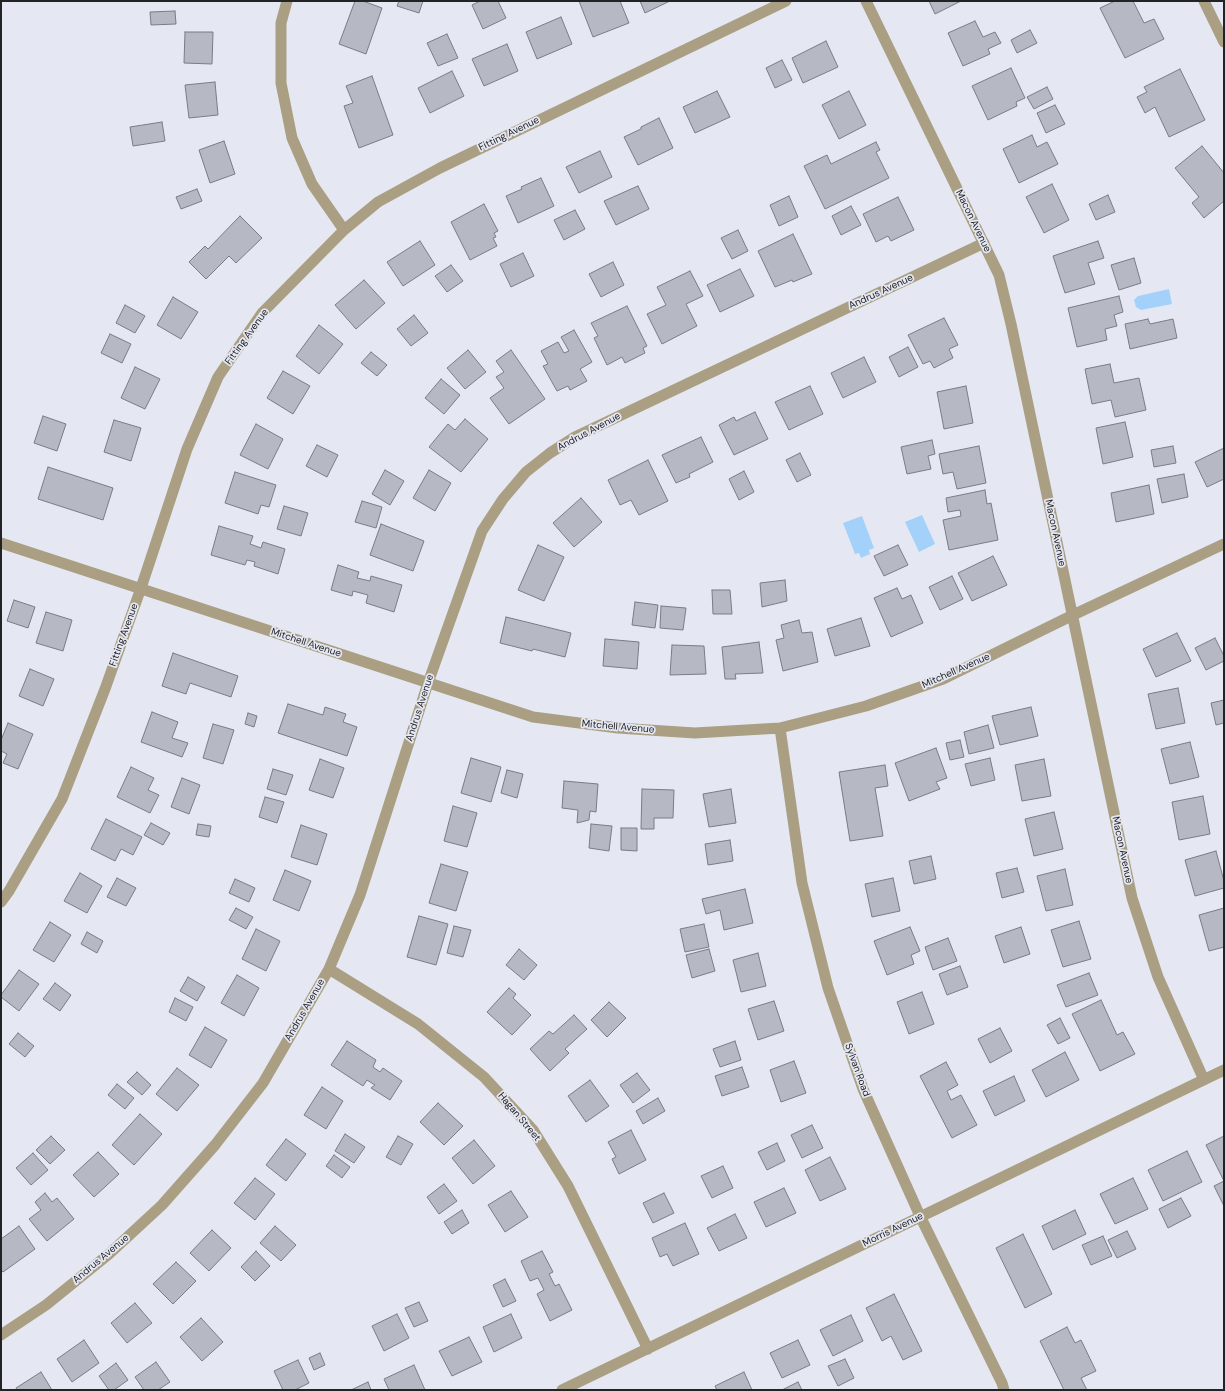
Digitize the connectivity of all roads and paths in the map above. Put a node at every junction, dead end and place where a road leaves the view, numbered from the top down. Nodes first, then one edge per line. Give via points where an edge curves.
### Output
1 (287, 1) edge
2 (786, 1) edge
3 (866, 1) edge
4 (1204, 1) edge
5 (1224, 42) edge
6 (344, 230) junction
7 (984, 243) junction
8 (1, 543) edge
9 (1224, 544) edge
10 (141, 588) junction
11 (1073, 615) junction
12 (428, 683) junction
13 (780, 728) junction
14 (1, 902) edge
15 (329, 969) junction
16 (1224, 1070) edge
17 (1204, 1080) junction
18 (920, 1216) junction
19 (1, 1335) edge
20 (648, 1349) junction
21 (562, 1390) edge
22 (1004, 1390) edge

1 - 6 street via 281,23 281,83 292,138 312,184
2 - 6 street, Fitting Avenue via 440,168 378,202
3 - 7 street, Macon Avenue
4 - 5 street
6 - 10 street, Fitting Avenue via 262,314 218,377 187,449
7 - 11 street, Macon Avenue via 999,275 1012,324
7 - 12 street, Andrus Avenue via 575,437 550,453 526,472 503,499 482,531
8 - 10 street, Mitchell Avenue
9 - 11 street, Mitchell Avenue
10 - 12 street, Mitchell Avenue
10 - 14 street, Fitting Avenue via 62,799
11 - 13 street, Mitchell Avenue via 944,679 866,706
11 - 17 street, Macon Avenue via 1132,898 1158,976
12 - 13 street, Mitchell Avenue via 533,717 618,728 695,732
12 - 15 street, Andrus Avenue via 360,895
13 - 18 street, Sylvan Road via 802,883 828,988 863,1089
15 - 19 street, Andrus Avenue via 263,1083 215,1145 162,1205 109,1254 46,1306
15 - 20 street, Hagan Street via 424,1028 484,1077 533,1130 568,1186
16 - 17 street, Morris Avenue
17 - 18 street, Morris Avenue
18 - 20 street, Morris Avenue
18 - 22 street, Sylvan Road
20 - 21 street, Morris Avenue

